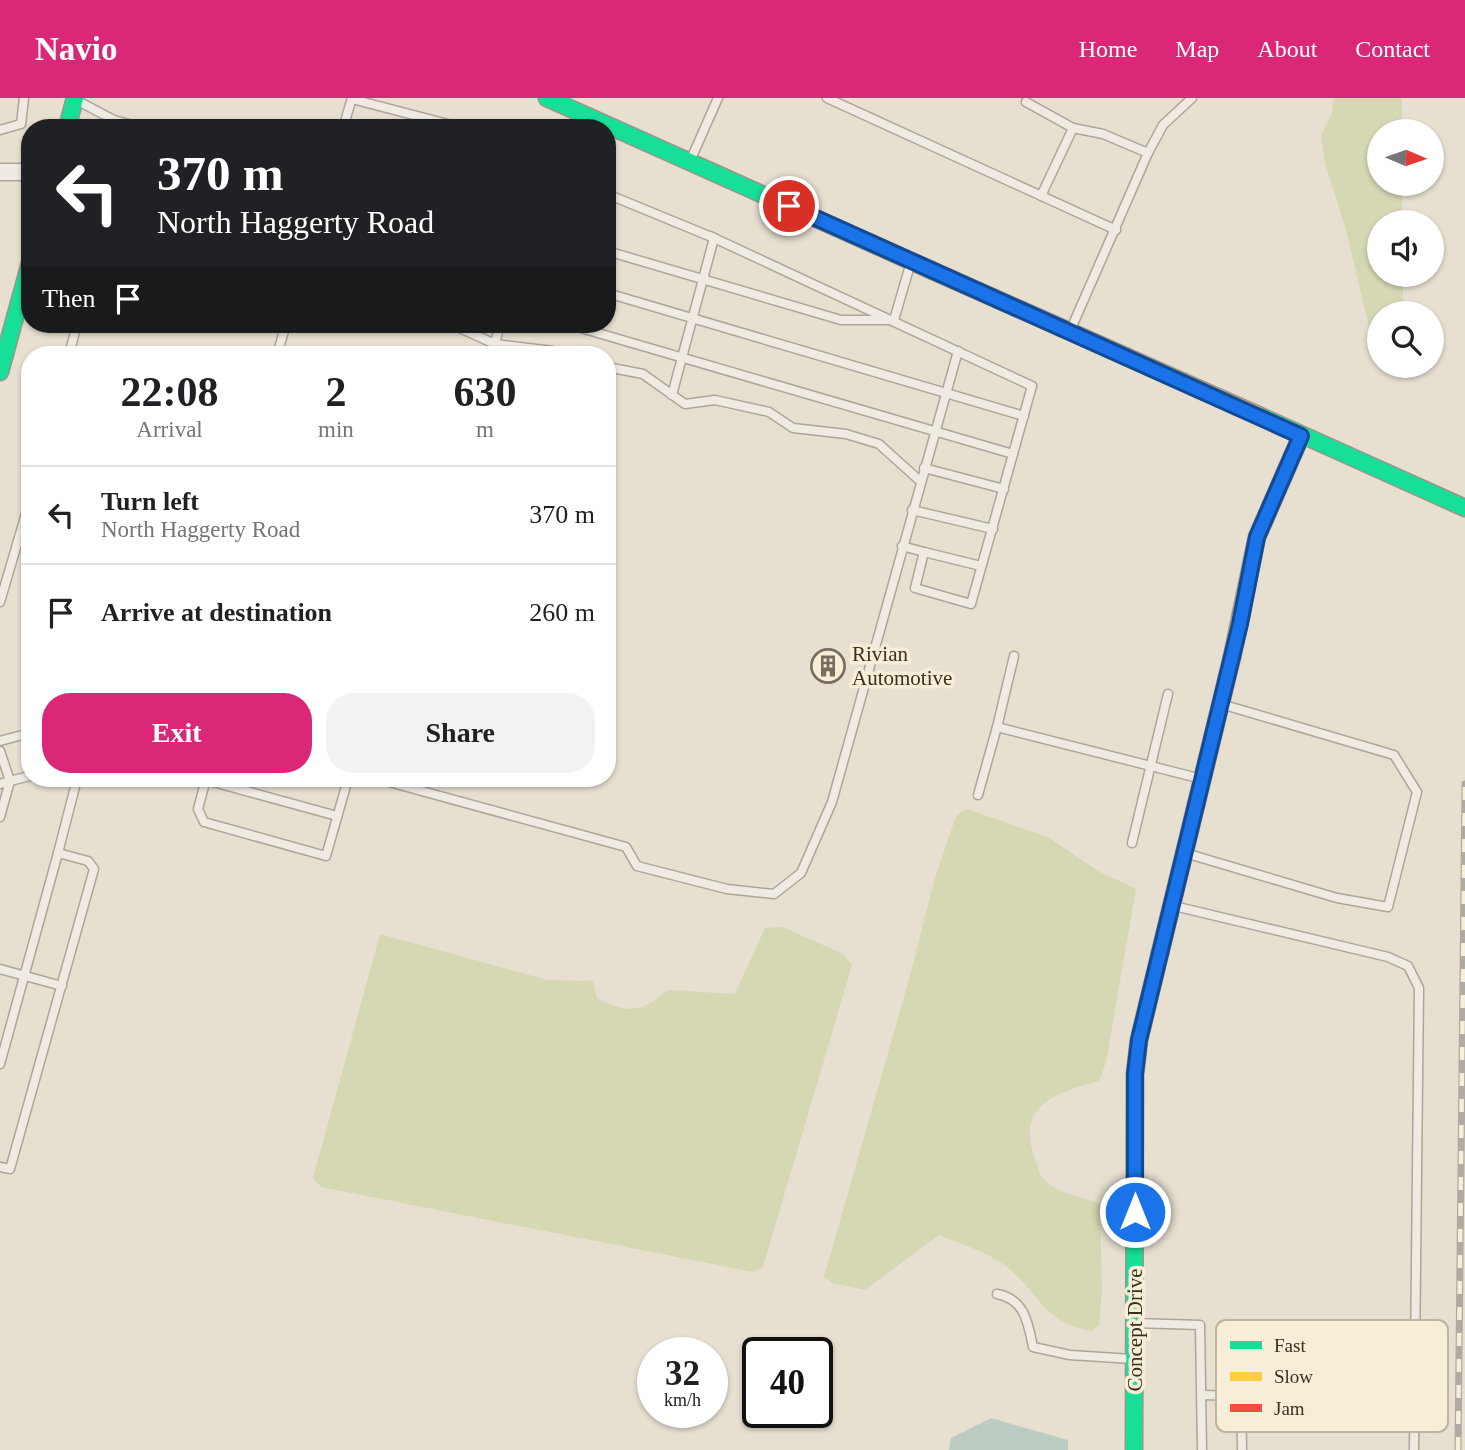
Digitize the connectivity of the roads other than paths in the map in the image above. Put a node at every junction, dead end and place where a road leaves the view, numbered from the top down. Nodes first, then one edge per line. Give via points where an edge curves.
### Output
1 (24, 98) edge
2 (352, 98) edge
3 (547, 98) edge
4 (718, 98) edge
5 (827, 98) edge
6 (1192, 98) edge
7 (75, 99) edge
8 (1026, 102) dead end
9 (22, 119) edge
10 (69, 119) edge
11 (116, 119) edge
12 (346, 119) edge
13 (430, 119) edge
14 (587, 119) edge
15 (21, 124) edge
16 (1073, 128) junction
17 (0, 130) edge
18 (616, 132) edge
19 (1148, 153) junction
20 (690, 162) junction
21 (0, 172) edge
22 (21, 172) edge
23 (1041, 196) junction
24 (616, 198) edge
25 (1116, 230) junction
26 (714, 238) junction
27 (616, 254) edge
28 (912, 261) junction
29 (703, 279) junction
30 (21, 296) edge
31 (616, 296) edge
32 (693, 317) junction
33 (894, 320) junction
34 (1070, 332) junction
35 (471, 333) edge
36 (498, 333) edge
37 (600, 333) edge
38 (495, 344) junction
39 (512, 346) edge
40 (958, 351) junction
41 (683, 356) junction
42 (616, 369) edge
43 (0, 372) edge
44 (945, 391) junction
45 (672, 395) junction
46 (1024, 416) junction
47 (933, 430) junction
48 (1301, 436) junction
49 (1013, 454) junction
50 (924, 468) junction
51 (920, 481) junction
52 (1004, 489) junction
53 (1465, 508) edge
54 (912, 510) junction
55 (993, 529) junction
56 (21, 531) edge
57 (902, 546) junction
58 (924, 552) junction
59 (981, 566) junction
60 (0, 602) edge
61 (1014, 656) dead end
62 (1168, 694) dead end
63 (1221, 704) junction
64 (997, 727) junction
65 (21, 735) edge
66 (0, 741) edge
67 (0, 751) edge
68 (1152, 765) junction
69 (21, 778) edge
70 (1202, 779) junction
71 (10, 781) junction
72 (0, 784) edge
73 (75, 787) edge
74 (204, 787) edge
75 (234, 787) edge
76 (346, 787) edge
77 (407, 787) edge
78 (978, 795) dead end
79 (337, 816) junction
80 (0, 817) edge
81 (1132, 843) dead end
82 (58, 853) junction
83 (1185, 853) junction
84 (1171, 905) junction
85 (0, 969) edge
86 (24, 976) junction
87 (62, 986) junction
88 (0, 1064) edge
89 (0, 1167) edge
90 (997, 1294) dead end
91 (1415, 1320) edge
92 (1135, 1323) junction
93 (1135, 1360) junction
94 (1202, 1395) junction
95 (1216, 1395) edge
96 (1241, 1432) edge
97 (1414, 1432) edge
98 (1134, 1450) edge
99 (1202, 1450) edge
100 (1241, 1450) edge
101 (1414, 1450) edge

1 - 9 lane
2 - 12 lane
2 - 13 lane
3 - 14 street
4 - 20 lane
5 - 23 lane
6 - 19 lane via 1163,125
7 - 10 street
7 - 11 lane
8 - 16 lane
15 - 17 lane
16 - 19 lane via 1103,134
16 - 23 lane
18 - 20 street
19 - 25 lane
20 - 28 street
21 - 22 street
23 - 25 lane
24 - 26 lane
25 - 34 lane
26 - 29 lane
26 - 33 lane
27 - 29 lane
28 - 33 lane
28 - 34 street
29 - 32 lane
29 - 33 lane via 841,320
30 - 43 street
31 - 32 lane
32 - 41 lane
32 - 44 lane
33 - 40 lane
34 - 48 street
35 - 38 lane
36 - 38 lane
37 - 41 lane
38 - 39 lane
40 - 44 lane
40 - 46 lane via 1032,386
41 - 45 lane
41 - 47 lane
42 - 45 lane via 643,374
44 - 46 lane
44 - 47 lane
45 - 51 lane via 685,404 715,400 769,412 793,428 846,434 878,444
46 - 49 lane
47 - 49 lane
47 - 50 lane
48 - 53 street
48 - 63 street, Concept Drive via 1257,537
49 - 52 lane
50 - 51 lane
50 - 52 lane
51 - 54 lane
52 - 55 lane
54 - 55 lane
54 - 57 lane
55 - 59 lane
56 - 60 lane
57 - 58 lane
57 - 77 lane via 832,802 801,873 774,894 727,889 637,866 626,847
58 - 59 lane
58 - 59 lane via 915,588 971,604
61 - 64 lane
62 - 68 lane
63 - 70 street, Concept Drive
63 - 83 lane via 1394,755 1417,792 1388,908 1337,898
64 - 68 lane
64 - 78 lane
65 - 66 lane
67 - 71 lane
68 - 70 lane
68 - 81 lane
69 - 71 lane
70 - 83 street, Concept Drive
71 - 72 lane
71 - 80 lane
73 - 82 lane
74 - 79 lane via 198,809 204,822 326,856
75 - 79 lane
76 - 79 lane
82 - 86 lane
82 - 87 lane via 88,861 94,869
83 - 84 street, Concept Drive
84 - 91 lane via 1388,957 1408,966 1419,989
84 - 92 street, Concept Drive via 1135,1074
85 - 86 lane
86 - 87 lane
86 - 88 lane
87 - 89 lane via 10,1169
90 - 93 lane via 1016,1301 1026,1315 1033,1347
92 - 93 street, Concept Drive
92 - 94 lane via 1200,1325
93 - 98 street, Concept Drive
94 - 95 lane
94 - 99 lane
96 - 100 lane
97 - 101 lane

